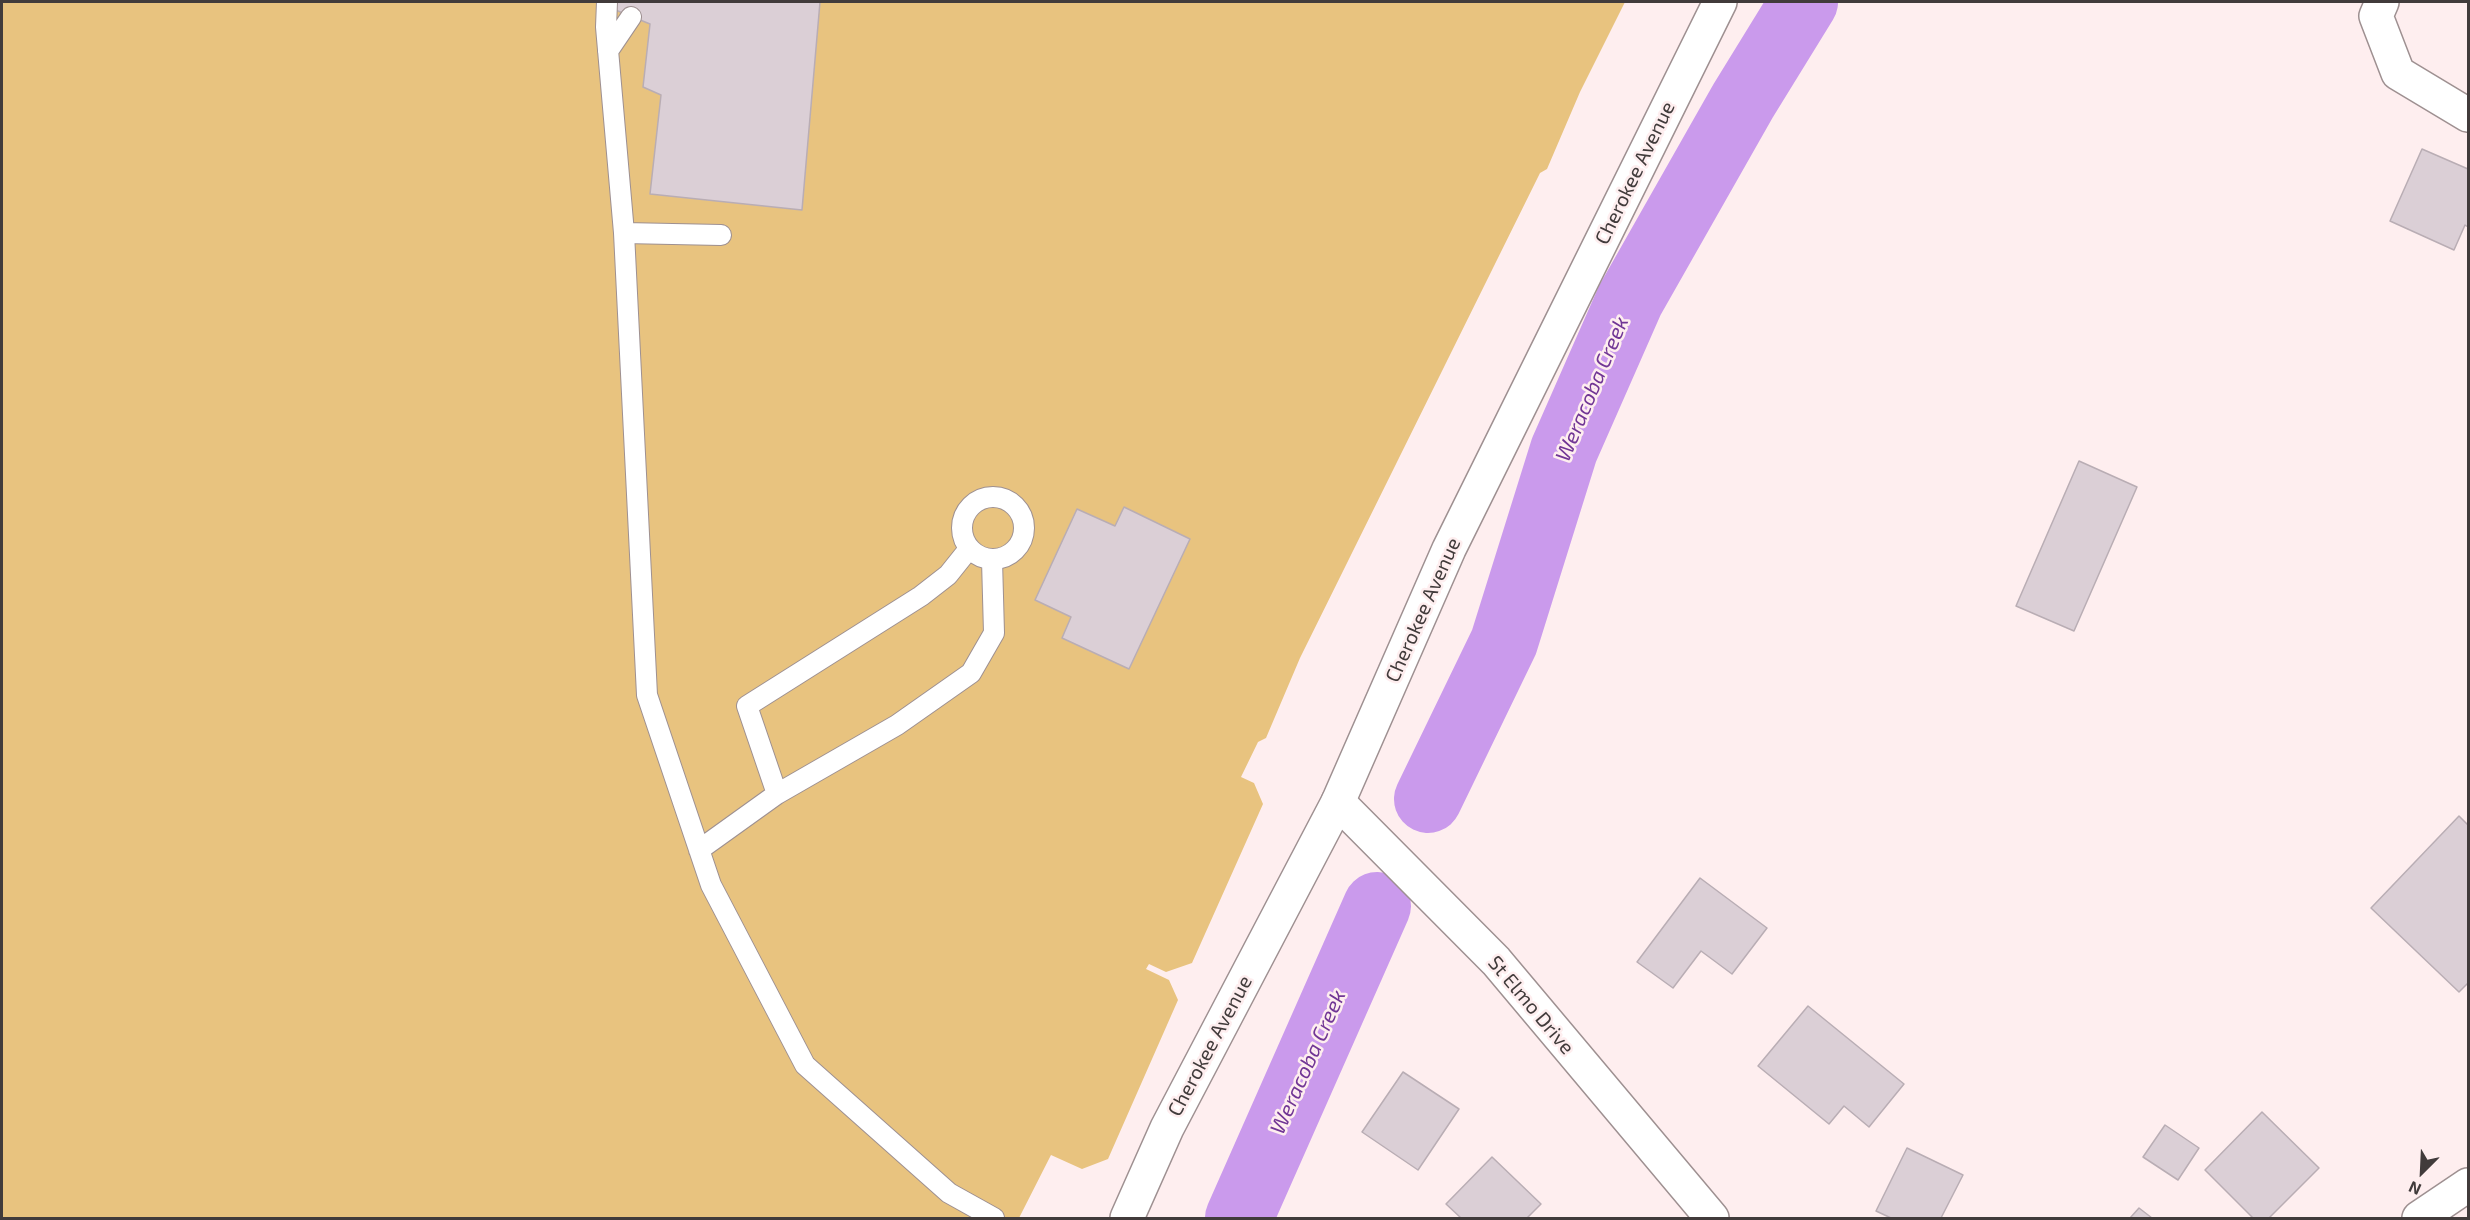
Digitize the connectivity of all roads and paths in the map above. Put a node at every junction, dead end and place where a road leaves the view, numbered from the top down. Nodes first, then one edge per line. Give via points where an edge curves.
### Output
1 (607, 2) edge
2 (1720, 2) edge
3 (2382, 2) edge
4 (631, 17) dead end
5 (608, 51) junction
6 (2469, 115) edge
7 (624, 232) junction
8 (721, 235) dead end
9 (969, 550) junction
10 (992, 560) junction
11 (777, 794) junction
12 (1338, 802) junction
13 (699, 850) junction
14 (2469, 1185) edge
15 (994, 1218) edge
16 (1126, 1218) edge
17 (1712, 1218) edge
18 (2419, 1218) edge

1 - 5 lane
2 - 12 street, Cherokee Avenue via 1449,549
3 - 6 street via 2376,16 2398,73
4 - 5 lane
5 - 7 lane
7 - 8 lane
7 - 13 lane via 647,695
9 - 10 lane
9 - 10 lane via 962,533 966,513 982,499 1004,499 1020,510 1025,529 1012,554
9 - 11 lane via 948,575 921,596 747,706
10 - 11 lane via 994,633 971,673 897,725
11 - 13 lane
12 - 16 street, Cherokee Avenue via 1167,1128
12 - 17 street, St Elmo Drive via 1496,961
13 - 15 lane via 711,885 805,1065 949,1193
14 - 18 street

